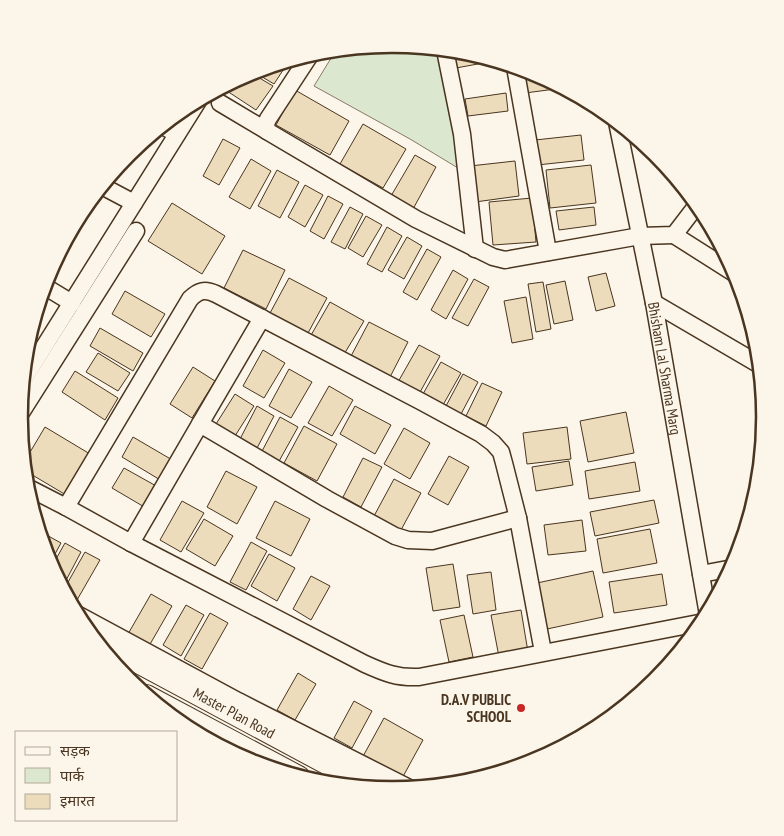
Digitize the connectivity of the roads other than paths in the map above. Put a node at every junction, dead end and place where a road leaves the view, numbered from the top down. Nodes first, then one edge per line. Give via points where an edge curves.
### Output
1 (447, 58) edge
2 (304, 65) edge
3 (516, 75) edge
4 (220, 103) dead end
5 (189, 115) edge
6 (169, 130) edge
7 (268, 131) junction
8 (619, 133) edge
9 (177, 134) junction
10 (108, 189) edge
11 (134, 203) junction
12 (692, 211) edge
13 (136, 231) dead end
14 (674, 235) junction
15 (640, 236) junction
16 (475, 249) junction
17 (548, 252) junction
18 (723, 266) edge
19 (51, 290) edge
20 (72, 303) junction
21 (654, 303) junction
22 (262, 318) junction
23 (751, 360) edge
24 (32, 367) edge
25 (28, 402) edge
26 (200, 424) junction
27 (35, 491) edge
28 (66, 507) junction
29 (518, 518) junction
30 (131, 543) junction
31 (723, 570) edge
32 (701, 574) junction
33 (706, 603) edge
34 (89, 620) edge
35 (693, 624) edge
36 (106, 644) edge
37 (543, 652) junction
38 (184, 717) edge
39 (259, 757) edge
40 (363, 781) edge
41 (397, 782) edge

1 - 16 street via 462,134
2 - 7 street via 268,119
3 - 17 street
4 - 7 street
5 - 9 street
6 - 9 street
7 - 16 street
8 - 15 street, Bhisham Lal Sharma Marg
9 - 11 street
10 - 11 street
11 - 20 street
12 - 14 street
13 - 25 street
14 - 15 street
14 - 18 street
15 - 17 street
15 - 21 street, Bhisham Lal Sharma Marg
16 - 17 street via 506,260
19 - 20 street
20 - 24 street
21 - 23 street
21 - 32 street, Bhisham Lal Sharma Marg
22 - 26 street
22 - 28 street via 206,290 196,293
22 - 29 street via 431,406 493,443 504,463
26 - 29 street via 327,499 408,540 432,541
26 - 30 street
27 - 28 street
28 - 30 street
29 - 37 street
30 - 37 street via 385,674 419,677
31 - 32 street
32 - 33 street, Bhisham Lal Sharma Marg
34 - 41 street
35 - 37 street
36 - 40 main road, Master Plan Road
38 - 39 main road, Master Plan Road

